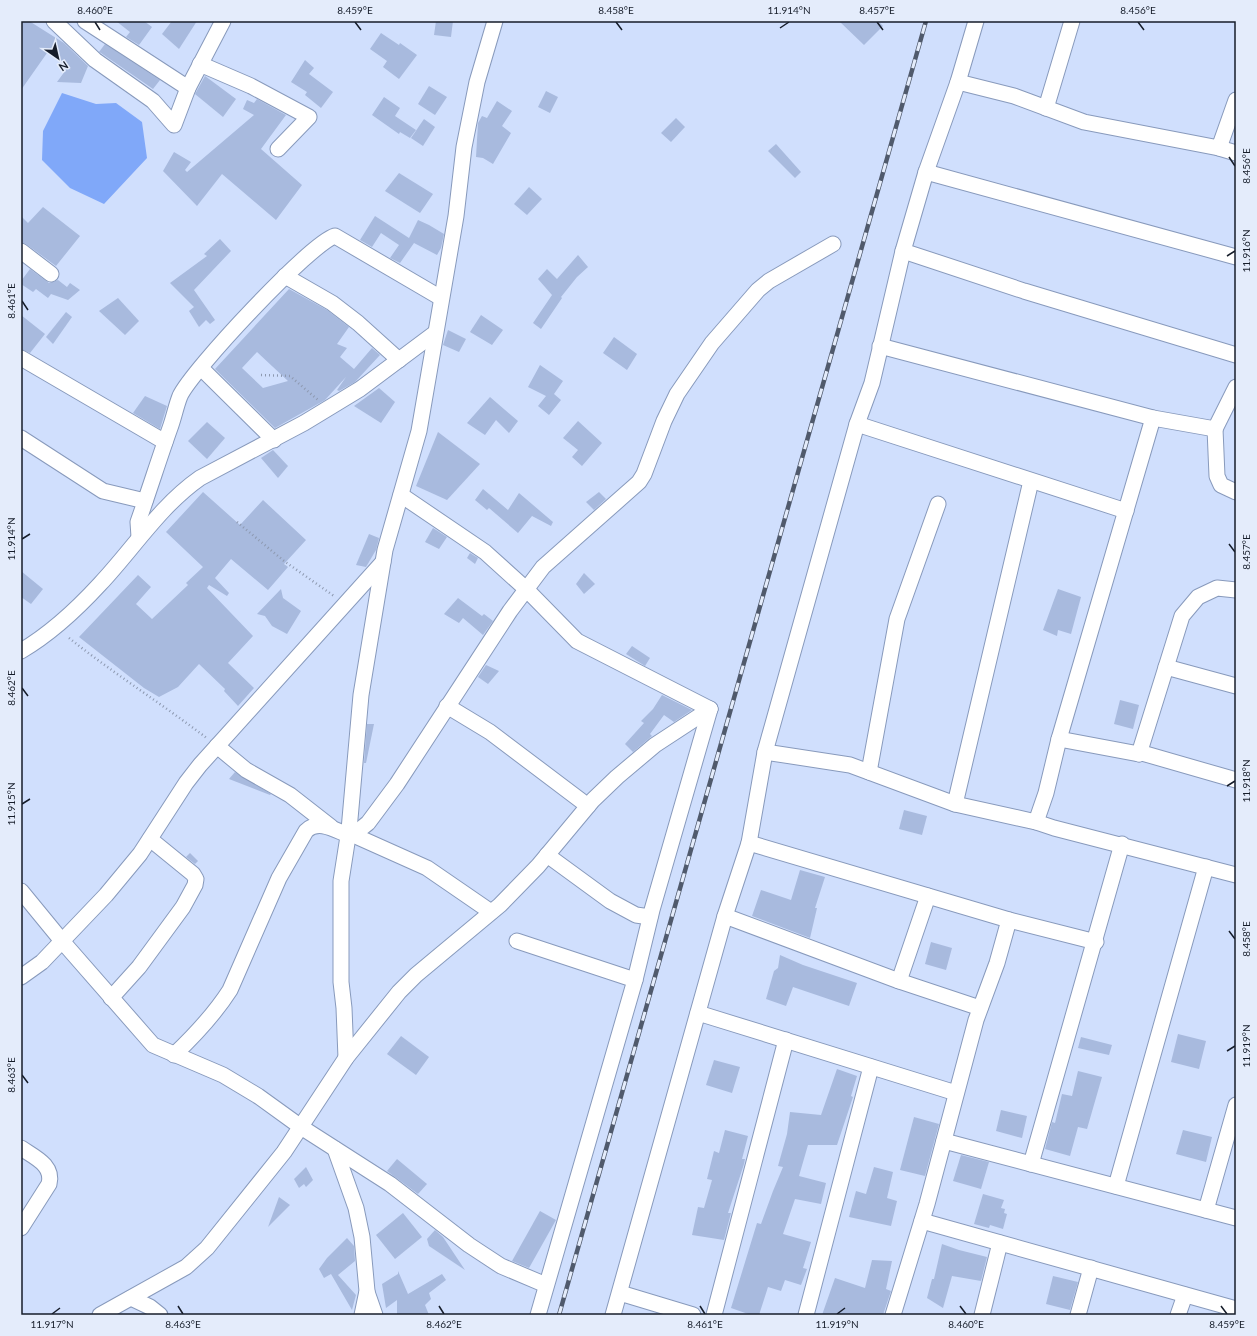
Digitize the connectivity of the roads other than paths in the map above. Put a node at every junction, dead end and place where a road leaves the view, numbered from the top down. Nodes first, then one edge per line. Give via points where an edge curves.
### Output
1 (54, 21) edge
2 (85, 21) edge
3 (223, 21) edge
4 (495, 21) edge
5 (976, 21) edge
6 (1072, 21) edge
7 (200, 64) junction
8 (958, 82) junction
9 (188, 88) junction
10 (1236, 100) edge
11 (1046, 108) junction
12 (1219, 148) junction
13 (278, 149) dead end
14 (1236, 154) edge
15 (926, 172) junction
16 (833, 244) dead end
17 (21, 251) edge
18 (903, 251) junction
19 (1236, 257) edge
20 (51, 274) dead end
21 (285, 276) junction
22 (441, 298) junction
23 (435, 333) junction
24 (880, 346) junction
25 (1236, 355) edge
26 (21, 358) edge
27 (399, 360) junction
28 (201, 368) junction
29 (1236, 387) edge
30 (1154, 418) junction
31 (857, 424) junction
32 (1215, 429) junction
33 (21, 438) edge
34 (274, 440) junction
35 (165, 442) junction
36 (1031, 480) junction
37 (1236, 492) edge
38 (401, 495) junction
39 (145, 501) junction
40 (938, 504) dead end
41 (1126, 511) junction
42 (140, 536) junction
43 (383, 562) junction
44 (526, 590) junction
45 (1236, 590) edge
46 (21, 651) edge
47 (1166, 667) junction
48 (1236, 686) edge
49 (447, 706) junction
50 (710, 709) junction
51 (1059, 739) junction
52 (218, 746) junction
53 (765, 752) junction
54 (1139, 754) junction
55 (869, 772) junction
56 (1236, 780) edge
57 (955, 804) junction
58 (588, 806) junction
59 (1036, 822) junction
60 (345, 833) junction
61 (150, 839) junction
62 (749, 843) junction
63 (1122, 844) junction
64 (547, 855) junction
65 (1206, 867) junction
66 (1236, 875) edge
67 (21, 891) edge
68 (928, 896) junction
69 (491, 912) junction
70 (725, 916) junction
71 (650, 917) junction
72 (1009, 920) junction
73 (62, 941) junction
74 (518, 942) dead end
75 (1096, 942) junction
76 (21, 977) edge
77 (635, 980) junction
78 (899, 981) junction
79 (111, 998) junction
80 (980, 1008) junction
81 (698, 1013) junction
82 (786, 1040) junction
83 (174, 1055) junction
84 (346, 1058) junction
85 (871, 1067) junction
86 (956, 1093) junction
87 (1236, 1105) edge
88 (301, 1126) junction
89 (944, 1141) junction
90 (21, 1148) edge
91 (335, 1149) junction
92 (1031, 1164) junction
93 (1116, 1186) junction
94 (1206, 1210) junction
95 (1236, 1218) edge
96 (922, 1221) junction
97 (21, 1228) edge
98 (1000, 1243) junction
99 (1091, 1268) junction
100 (546, 1286) junction
101 (367, 1291) junction
102 (620, 1293) junction
103 (1185, 1295) junction
104 (131, 1298) junction
105 (1236, 1309) edge
106 (100, 1315) edge
107 (160, 1315) edge
108 (362, 1315) edge
109 (375, 1315) edge
110 (538, 1315) edge
111 (613, 1315) edge
112 (693, 1315) edge
113 (714, 1315) edge
114 (806, 1315) edge
115 (893, 1315) edge
116 (982, 1315) edge
117 (1078, 1315) edge
118 (1178, 1315) edge

1 - 9 street via 95,60 153,101 174,125
2 - 9 street
3 - 7 street
4 - 22 street via 464,147 456,216
5 - 8 street
6 - 11 street
7 - 9 street
7 - 13 street via 251,86 309,117
8 - 11 street via 1014,96
8 - 15 street
10 - 12 street
11 - 12 street via 1084,122
12 - 14 street
15 - 18 street
15 - 19 street
16 - 44 street via 769,281 740,310 712,343 677,394 639,482 543,567
17 - 20 street
18 - 24 street
18 - 25 street via 1024,291
21 - 22 street via 318,246 335,236
21 - 27 street via 332,303
21 - 28 street
22 - 23 street
23 - 27 street
23 - 38 street via 419,431
24 - 30 street
24 - 31 street via 872,383
26 - 35 street
27 - 34 street via 360,389
28 - 34 street
28 - 35 street via 180,397
29 - 32 street
30 - 32 street
30 - 41 street
31 - 36 street
31 - 53 street
32 - 37 street via 1217,476 1221,485
33 - 39 street via 103,491
34 - 42 street via 200,478 185,489
35 - 39 street
36 - 41 street
36 - 57 street
38 - 43 street
38 - 44 street via 485,552
39 - 42 street via 138,522
40 - 55 street via 897,619
41 - 51 street
42 - 46 street via 76,608 37,642
43 - 52 street
43 - 60 street via 361,695
44 - 49 street
44 - 50 street via 577,641
45 - 47 street via 1217,588 1198,597 1189,606 1182,616
47 - 48 street
47 - 54 street
49 - 58 street via 490,732
49 - 60 street via 372,818 358,831
50 - 58 street via 656,745 617,777
50 - 71 street
51 - 54 street
51 - 59 street
52 - 60 street via 246,770 290,795
52 - 61 street via 186,783
53 - 55 street via 850,765
53 - 62 street
54 - 56 street
55 - 57 street
57 - 59 street
58 - 64 street
59 - 63 street
60 - 69 street via 427,868
60 - 83 street via 318,824 306,831 279,878 230,990 197,1033
60 - 84 street via 341,881 341,982
61 - 73 street via 106,895
61 - 79 street via 193,874 196,879 195,885 183,907 139,967
62 - 68 street
62 - 70 street
63 - 65 street
63 - 75 street
64 - 69 street
64 - 71 street via 610,901 636,915
65 - 66 street
65 - 93 street
67 - 73 street
68 - 72 street
68 - 78 street
69 - 84 street via 399,992
70 - 78 street
70 - 81 street
71 - 77 street
72 - 75 street
72 - 80 street via 997,963
73 - 76 street via 42,962
73 - 79 street
74 - 77 street
75 - 92 street
77 - 100 street
78 - 80 street
79 - 83 street via 153,1045
80 - 86 street
81 - 82 street
81 - 102 street
82 - 85 street
82 - 113 street
83 - 88 street via 223,1075
84 - 88 street
85 - 86 street
85 - 114 street
86 - 89 street
87 - 94 street
88 - 91 street
88 - 104 street via 284,1152 208,1248 186,1267
89 - 92 street
89 - 96 street
90 - 97 street via 42,1162 50,1177 49,1184
91 - 100 street via 390,1184 469,1245 501,1266
91 - 101 street via 356,1208 362,1237
92 - 93 street
93 - 94 street
94 - 95 street
96 - 98 street
96 - 115 street
98 - 99 street
98 - 116 street
99 - 103 street
99 - 117 street
100 - 110 street
101 - 108 street
101 - 109 street
102 - 111 street
102 - 112 street
103 - 105 street
103 - 118 street
104 - 106 street
104 - 107 street

